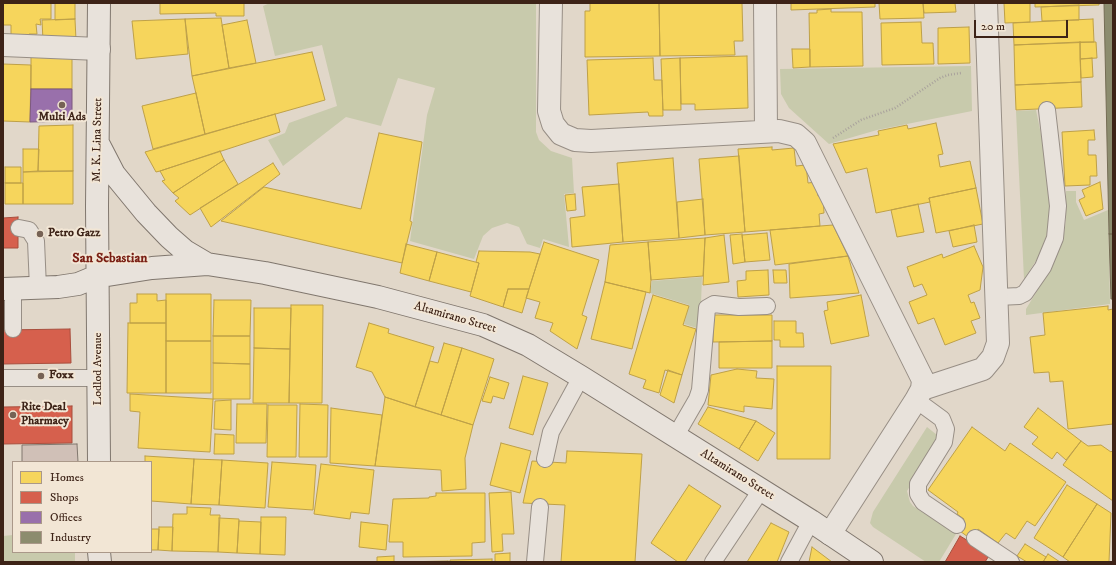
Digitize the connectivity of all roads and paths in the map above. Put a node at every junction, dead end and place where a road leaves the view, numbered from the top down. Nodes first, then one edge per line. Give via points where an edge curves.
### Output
1 (99, 3) edge
2 (551, 3) edge
3 (765, 3) edge
4 (986, 3) edge
5 (3, 45) edge
6 (99, 49) junction
7 (989, 72) junction
8 (1047, 110) dead end
9 (766, 131) junction
10 (98, 134) junction
11 (812, 157) junction
12 (19, 228) dead end
13 (207, 264) junction
14 (98, 277) junction
15 (38, 288) junction
16 (8, 289) edge
17 (998, 296) junction
18 (767, 306) dead end
19 (13, 329) dead end
20 (10, 374) edge
21 (581, 377) junction
22 (99, 378) junction
23 (919, 395) junction
24 (676, 437) junction
25 (545, 459) dead end
26 (99, 461) edge
27 (761, 490) junction
28 (540, 507) dead end
29 (811, 522) junction
30 (957, 525) dead end
31 (830, 534) junction
32 (975, 538) dead end
33 (535, 562) edge
34 (713, 562) edge
35 (789, 562) edge
36 (872, 562) edge
37 (1011, 562) edge

1 - 6 main road, M. K. Lina Street
2 - 9 main road via 549,111 553,124 561,134 576,140 591,141
3 - 9 main road
4 - 7 main road
5 - 6 main road
6 - 10 main road, M. K. Lina Street
7 - 11 path via 954,74 940,78 895,108 861,120 844,130
7 - 17 main road
8 - 17 lane via 1058,206 1055,238 1043,267 1025,293 1019,296
9 - 11 main road via 796,135 805,143
10 - 13 main road via 104,156 128,192 169,237
10 - 14 main road, M. K. Lina Street
11 - 23 main road via 921,374 923,380
12 - 15 lane via 29,230 36,241
13 - 14 main road, Altamirano Street via 152,268
13 - 21 main road, Altamirano Street via 370,295 483,325 523,342
14 - 15 main road, Altamirano Street via 72,285
14 - 22 main road, Lodlod Avenue
15 - 16 main road, Altamirano Street
16 - 19 lane
17 - 23 main road via 998,342 993,358 983,368
18 - 24 lane via 739,307 714,304 707,308 700,390
20 - 22 lane
21 - 24 main road, Altamirano Street
21 - 25 lane via 551,432
22 - 26 main road, Lodlod Avenue
23 - 30 lane via 942,419 946,429 941,447 920,480 918,494 923,502
23 - 31 main road
24 - 27 main road, Altamirano Street
27 - 29 main road, Altamirano Street
27 - 34 lane
28 - 33 lane
29 - 31 main road, Altamirano Street
29 - 35 lane
31 - 36 main road, Altamirano Street
32 - 37 lane

